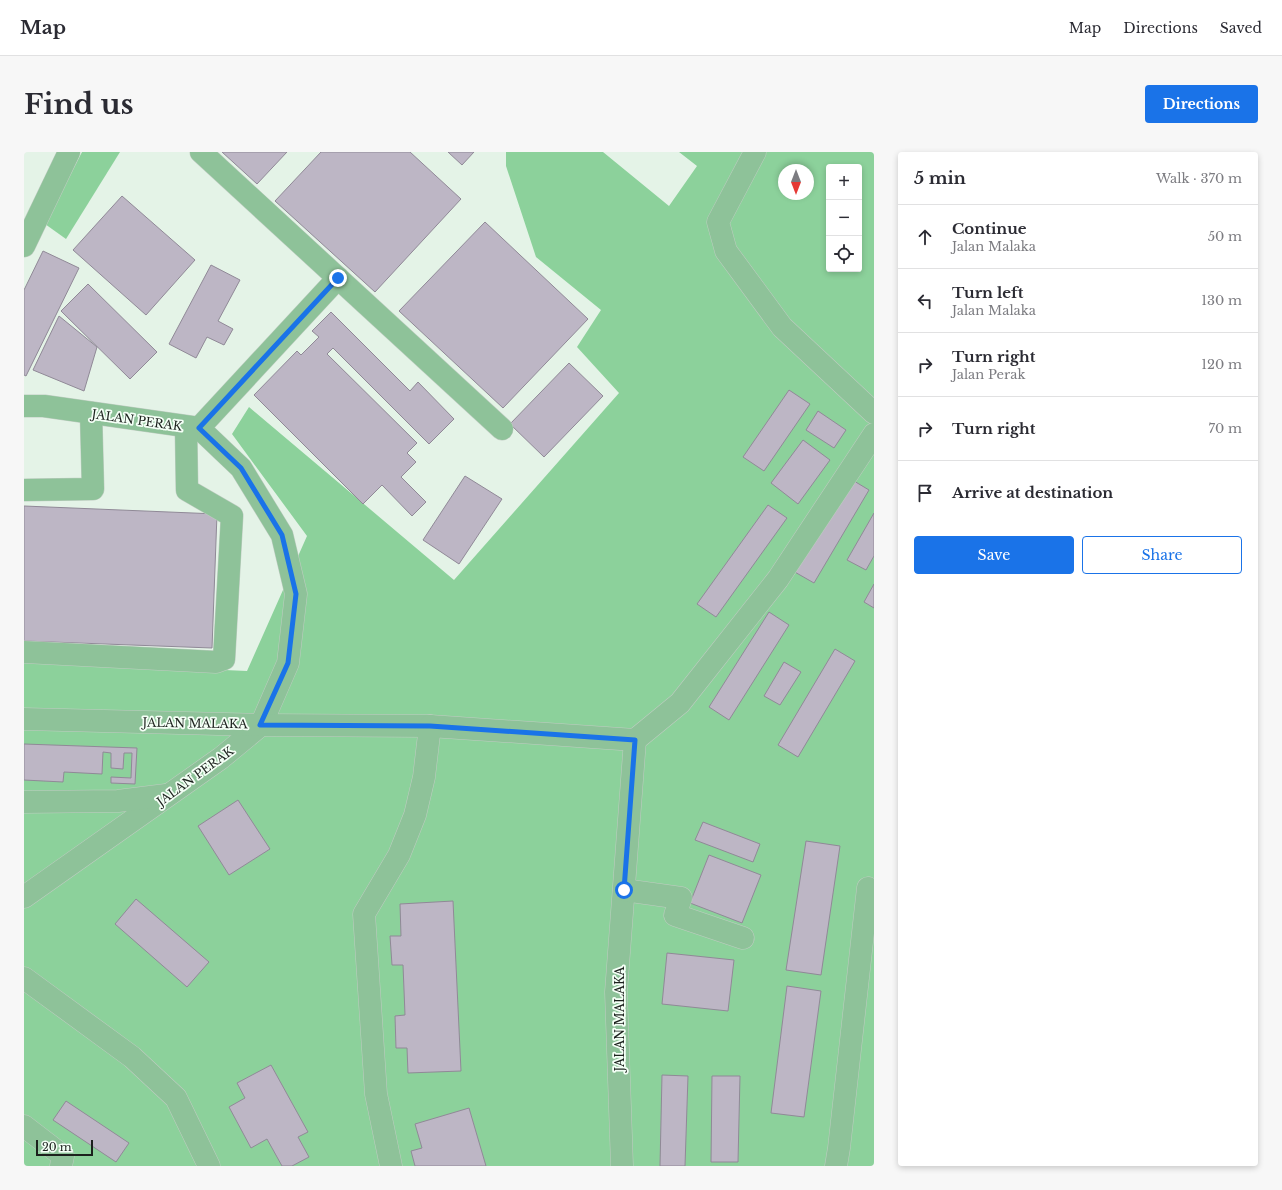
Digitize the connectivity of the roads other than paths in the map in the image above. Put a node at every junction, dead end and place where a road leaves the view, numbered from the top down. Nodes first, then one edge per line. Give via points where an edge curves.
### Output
1 (69, 152) edge
2 (201, 152) edge
3 (755, 152) edge
4 (24, 246) edge
5 (338, 278) junction
6 (24, 406) edge
7 (92, 413) junction
8 (874, 413) edge
9 (192, 428) junction
10 (502, 429) dead end
11 (874, 434) edge
12 (24, 490) edge
13 (24, 652) edge
14 (24, 719) edge
15 (260, 725) junction
16 (430, 726) junction
17 (635, 740) junction
18 (171, 794) junction
19 (24, 802) edge
20 (868, 888) dead end
21 (624, 890) junction
22 (24, 897) edge
23 (743, 938) dead end
24 (24, 978) edge
25 (24, 1126) edge
26 (61, 1166) edge
27 (209, 1166) edge
28 (391, 1166) edge
29 (622, 1166) edge
30 (836, 1166) edge

1 - 4 street
2 - 5 street
3 - 8 street via 718,222 726,252 782,327
5 - 9 street
5 - 10 street
6 - 7 street, JALAN PERAK via 44,406
7 - 9 street, JALAN PERAK
7 - 12 street via 93,489
9 - 13 street via 187,490 232,516 224,659 216,662
9 - 15 street, JALAN PERAK via 241,468 282,535 296,594 288,663
11 - 17 street via 778,579 680,703
14 - 15 street, JALAN MALAKA
15 - 16 street, JALAN MALAKA
15 - 18 street, JALAN PERAK via 221,758
16 - 17 street, JALAN MALAKA
16 - 28 street via 424,777 415,815 399,855 364,914 376,1094
17 - 21 street, JALAN MALAKA
18 - 19 street via 118,801
18 - 22 street, JALAN PERAK
20 - 30 street
21 - 23 street via 681,898 675,915
21 - 29 street, JALAN MALAKA via 616,992
24 - 27 street via 132,1057 176,1098
25 - 26 street via 63,1156

